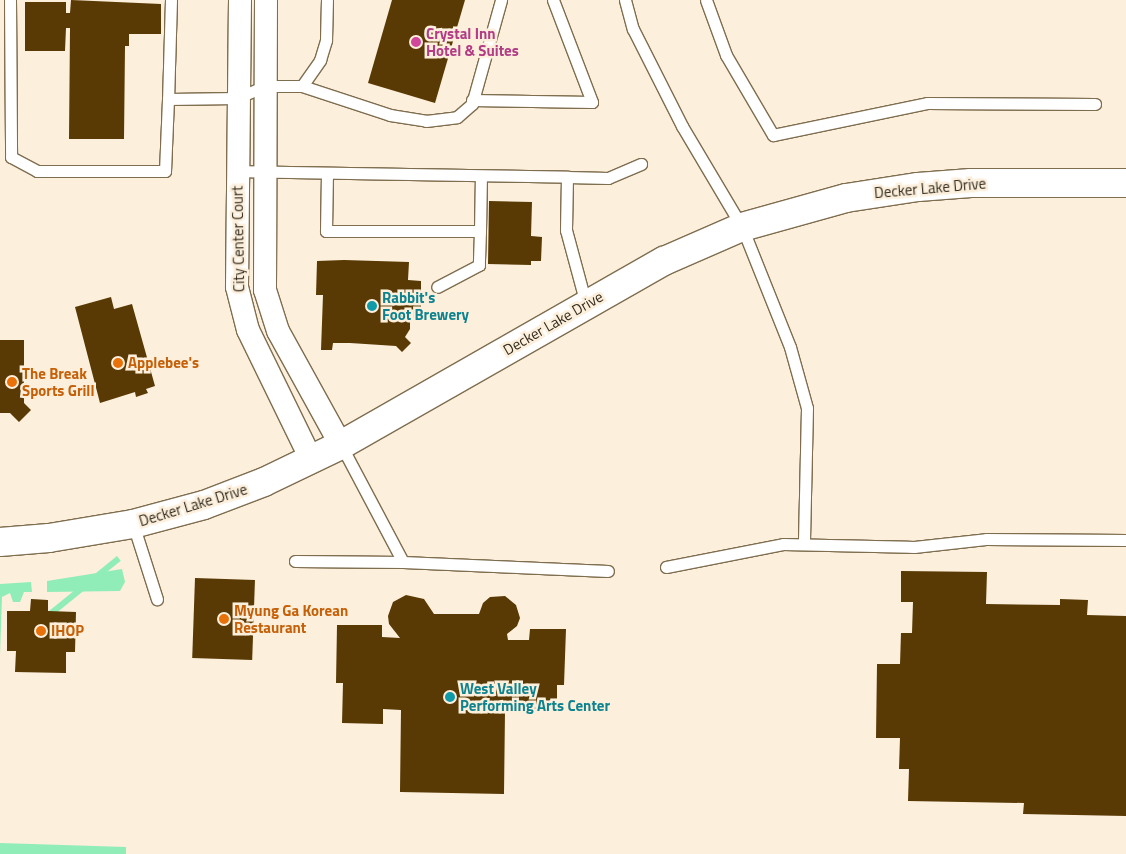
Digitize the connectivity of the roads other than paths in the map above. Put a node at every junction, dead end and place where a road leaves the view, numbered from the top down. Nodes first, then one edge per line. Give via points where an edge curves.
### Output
1 (10, 0) edge
2 (172, 0) edge
3 (240, 0) edge
4 (266, 0) edge
5 (327, 0) edge
6 (500, 0) edge
7 (553, 0) edge
8 (624, 0) edge
9 (706, 0) edge
10 (265, 86) junction
11 (302, 86) junction
12 (238, 98) junction
13 (168, 99) junction
14 (472, 100) junction
15 (1095, 104) dead end
16 (641, 164) dead end
17 (236, 171) junction
18 (264, 172) junction
19 (327, 173) junction
20 (481, 176) junction
21 (566, 177) junction
22 (1126, 183) edge
23 (742, 227) junction
24 (480, 231) junction
25 (235, 250) junction
26 (263, 250) junction
27 (437, 287) dead end
28 (586, 304) junction
29 (341, 445) junction
30 (312, 461) junction
31 (133, 524) junction
32 (1126, 540) edge
33 (0, 542) edge
34 (804, 544) junction
35 (295, 561) dead end
36 (403, 562) junction
37 (666, 568) dead end
38 (608, 571) dead end
39 (157, 599) dead end

1 - 13 lane via 11,157 37,170 165,171
2 - 13 lane
3 - 12 street, City Center Court
4 - 10 street, City Center Court
5 - 11 lane via 326,40 320,60
6 - 14 lane
7 - 14 lane via 592,102
8 - 23 lane via 633,29 682,126
9 - 15 lane via 726,55 773,135 927,103
10 - 11 lane
10 - 12 lane
10 - 18 street, City Center Court
11 - 14 lane via 390,115 426,121 457,117
12 - 13 lane
12 - 17 street, City Center Court
16 - 21 lane via 608,178
17 - 18 lane
17 - 25 street, City Center Court
18 - 19 lane
18 - 26 street, City Center Court
19 - 20 lane
19 - 24 lane via 326,231
20 - 21 lane
20 - 24 lane
21 - 28 lane via 566,230
22 - 23 street, Decker Lake Drive via 971,183 918,187 846,198
23 - 28 street, Decker Lake Drive via 664,261
23 - 34 lane via 790,347 807,408
24 - 27 lane via 480,265
25 - 26 lane
25 - 30 street, City Center Court via 237,287 248,330
26 - 29 street, City Center Court via 265,290 273,318
28 - 29 street, Decker Lake Drive
29 - 30 street, Decker Lake Drive
29 - 36 lane
30 - 31 street, Decker Lake Drive via 227,496
31 - 33 street, Decker Lake Drive via 49,538
31 - 39 lane
32 - 34 lane via 981,539 914,547
34 - 37 lane via 746,549
35 - 36 lane
36 - 38 lane

